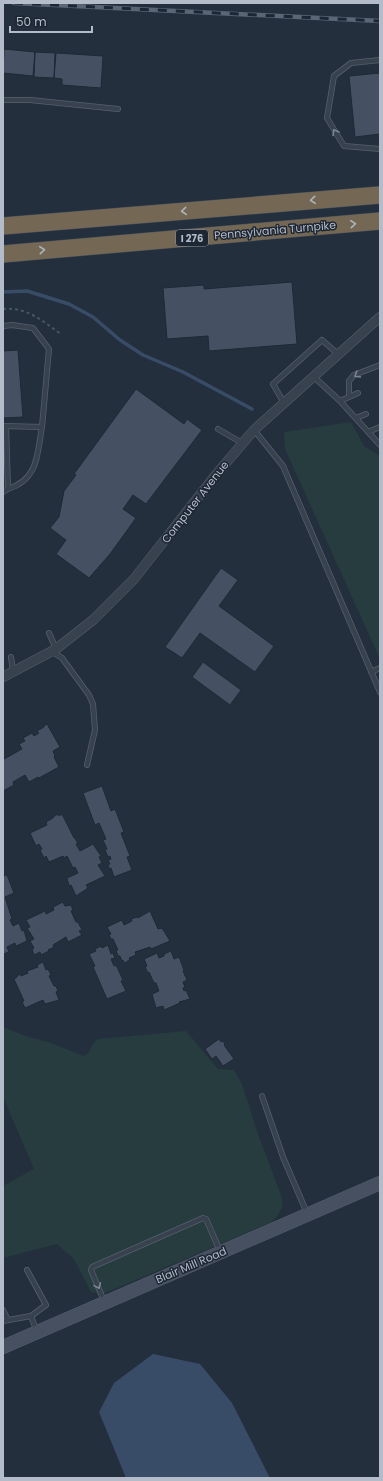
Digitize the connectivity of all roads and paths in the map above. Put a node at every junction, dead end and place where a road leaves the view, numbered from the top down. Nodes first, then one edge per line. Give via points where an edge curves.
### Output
1 (380, 60) edge
2 (3, 100) edge
3 (118, 109) dead end
4 (380, 149) edge
5 (380, 195) edge
6 (380, 221) edge
7 (3, 226) edge
8 (3, 254) edge
9 (3, 309) edge
10 (380, 317) edge
11 (3, 326) edge
12 (61, 334) dead end
13 (338, 354) junction
14 (380, 365) edge
15 (313, 376) junction
16 (358, 393) dead end
17 (349, 397) junction
18 (340, 401) junction
19 (284, 402) junction
20 (366, 414) dead end
21 (356, 418) junction
22 (5, 426) edge
23 (42, 427) junction
24 (380, 427) edge
25 (218, 429) dead end
26 (254, 430) junction
27 (368, 432) junction
28 (242, 444) junction
29 (380, 444) edge
30 (8, 489) junction
31 (3, 492) edge
32 (49, 633) dead end
33 (53, 650) junction
34 (11, 657) dead end
35 (380, 668) edge
36 (13, 672) junction
37 (371, 672) junction
38 (3, 677) edge
39 (380, 692) edge
40 (87, 765) dead end
41 (262, 1096) dead end
42 (380, 1183) edge
43 (308, 1214) junction
44 (220, 1252) junction
45 (27, 1270) dead end
46 (105, 1302) junction
47 (3, 1310) edge
48 (31, 1316) junction
49 (8, 1320) junction
50 (3, 1322) edge
51 (37, 1332) junction
52 (3, 1346) edge

4 -> 1 lane via 344,146 327,118 334,76 350,62
2 - 3 lane via 30,100
5 -> 7 highway
8 -> 6 highway, Pennsylvania Turnpike / I 276
9 - 12 path via 27,311
10 - 13 street, Computer Avenue
11 - 23 lane via 33,328 49,349
13 - 15 street, Computer Avenue
13 - 19 lane via 322,340 274,384
14 -> 17 lane via 354,375 349,381
15 - 18 lane
15 - 19 street, Computer Avenue
16 - 17 lane
17 - 18 lane
18 - 21 lane
19 - 26 street, Computer Avenue
20 - 21 lane
21 - 27 lane
22 - 23 lane
22 - 30 lane
23 - 30 lane via 35,466 31,474 18,486
24 - 27 lane
25 - 28 lane
26 - 28 street, Computer Avenue
26 - 37 lane via 283,466
27 - 29 lane
28 - 33 street, Computer Avenue via 134,580 93,620
30 - 31 lane
32 - 33 lane
33 - 36 street, Computer Avenue
33 - 40 lane via 62,658 93,704 95,730
34 - 36 lane
35 - 37 lane
36 - 38 street, Computer Avenue
37 - 39 lane
41 - 43 lane
42 - 43 main road, Blair Mill Road
43 - 44 main road, Blair Mill Road
44 - 46 main road, Blair Mill Road
44 -> 46 lane via 206,1219 203,1218 92,1267
45 - 48 lane via 46,1305
46 - 51 main road, Blair Mill Road
47 - 49 lane
48 - 49 lane
48 - 51 lane
49 - 50 lane
51 - 52 main road, Blair Mill Road

